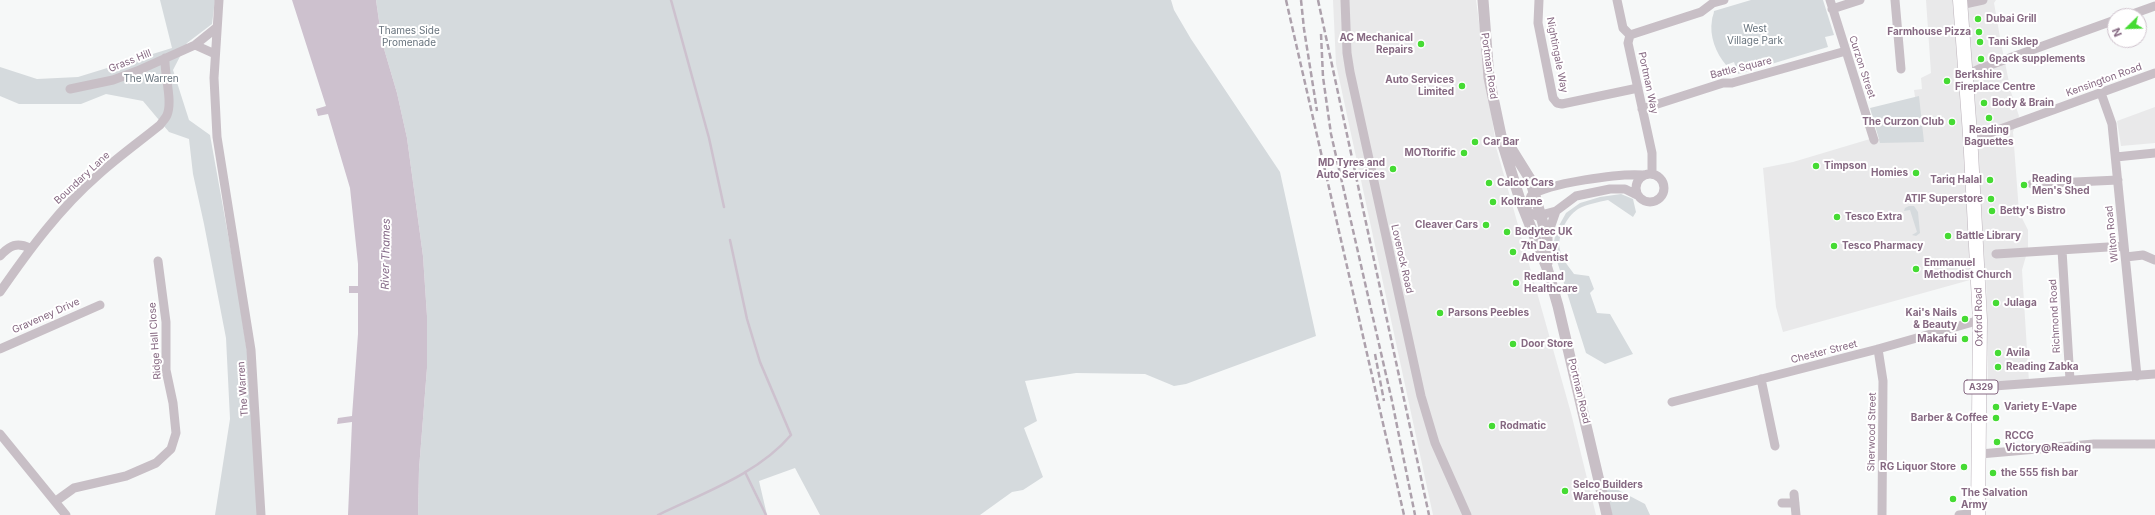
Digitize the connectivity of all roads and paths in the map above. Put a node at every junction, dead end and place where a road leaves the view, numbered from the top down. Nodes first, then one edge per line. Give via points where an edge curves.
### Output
1 (219, 0) edge
2 (1345, 0) edge
3 (1483, 0) edge
4 (1539, 0) edge
5 (1617, 0) edge
6 (1724, 0) edge
7 (1830, 0) edge
8 (1860, 0) edge
9 (1895, 0) edge
10 (1983, 0) edge
11 (1960, 3) edge
12 (1832, 9) junction
13 (2107, 23) edge
14 (216, 28) junction
15 (1630, 35) junction
16 (195, 45) junction
17 (1846, 51) junction
18 (215, 54) junction
19 (165, 58) junction
20 (1901, 70) dead end
21 (2155, 73) edge
22 (1965, 76) junction
23 (1638, 88) junction
24 (70, 89) dead end
25 (2101, 93) junction
26 (1642, 109) junction
27 (1501, 130) junction
28 (1970, 134) junction
29 (1874, 140) dead end
30 (2155, 153) edge
31 (2116, 157) junction
32 (1652, 174) junction
33 (1643, 175) junction
34 (1530, 179) junction
35 (2118, 180) junction
36 (2032, 184) dead end
37 (1552, 188) junction
38 (1533, 194) junction
39 (1637, 195) junction
40 (1526, 211) junction
41 (1556, 211) junction
42 (1541, 216) junction
43 (1547, 237) junction
44 (2124, 246) junction
45 (30, 248) junction
46 (2062, 250) junction
47 (1996, 254) dead end
48 (0, 256) edge
49 (2126, 257) junction
50 (2155, 260) edge
51 (161, 266) dead end
52 (1547, 268) junction
53 (0, 292) edge
54 (100, 305) dead end
55 (1980, 320) junction
56 (0, 349) edge
57 (1878, 350) junction
58 (2155, 374) edge
59 (2137, 376) junction
60 (1761, 379) junction
61 (2070, 380) junction
62 (1981, 387) junction
63 (1672, 402) dead end
64 (0, 434) edge
65 (2155, 444) edge
66 (1775, 446) dead end
67 (1980, 454) junction
68 (56, 501) junction
69 (1782, 503) dead end
70 (1978, 514) edge
71 (66, 515) edge
72 (261, 515) edge
73 (1467, 515) edge
74 (1607, 515) edge
75 (1796, 515) edge
76 (1882, 515) edge
77 (1959, 515) edge

1 - 14 street, The Warren
2 - 73 street, Loverock Road via 1347,53 1351,78 1421,396 1435,443
3 - 27 street, Portman Road via 1489,78
4 - 23 street, Nightingale Way via 1538,23 1553,98 1557,103
5 - 15 street, Portman Way via 1623,28
6 - 15 street via 1713,3 1701,12
7 - 12 street, Curzon Street
8 - 12 street
9 - 20 street
10 - 11 street
11 - 22 main road, Oxford Road / A329
12 - 17 street, Curzon Street
13 - 22 street
14 - 16 street, Grass Hill
14 - 18 street, The Warren
15 - 23 street, Portman Way via 1628,43
16 - 18 street
16 - 19 street, Grass Hill
17 - 26 street, Battle Square via 1732,83 1723,83
17 - 29 street, Curzon Street
18 - 72 street, The Warren via 217,136 251,350
19 - 24 street, Grass Hill via 113,80
19 - 45 street, Boundary Lane via 164,70 169,104 167,114 160,125 97,175
21 - 25 street, Kensington Road
22 - 28 main road, Oxford Road / A329
23 - 26 street, Portman Way
25 - 28 street, Kensington Road via 1984,135
25 - 31 street, Wilton Road via 2112,124
26 - 32 street, Portman Way via 1654,165
27 - 34 street, Portman Road
27 - 40 street, Portman Road via 1508,161
28 - 55 main road, Oxford Road / A329
30 - 31 street
31 - 35 street, Wilton Road
32 - 33 street
32 - 39 street via 1660,177 1663,183 1661,196 1650,202 1642,200
33 - 37 street via 1610,175
33 - 39 street via 1635,186
34 - 37 street
34 - 38 street, Portman Road
35 - 36 street
35 - 44 street, Wilton Road
37 - 38 street
38 - 40 street
38 - 42 street, Portman Road
39 - 41 street via 1624,189 1589,192 1568,201
40 - 42 street
40 - 52 street, Portman Road
41 - 42 street
41 - 43 street
42 - 43 street, Portman Road
43 - 52 street, Portman Road
44 - 46 street
44 - 49 street, Wilton Road
45 - 48 street via 23,245 10,246
45 - 53 street, Boundary Lane
46 - 47 street
46 - 61 street, Richmond Road
49 - 50 street via 2143,255
49 - 59 street, Wilton Road
51 - 68 street, Ridge Hall Close via 166,322 166,370 176,433 171,449 156,463 126,476 74,488
52 - 74 street, Portman Road via 1574,368
54 - 56 street, Graveney Drive
55 - 57 street, Chester Street
55 - 62 main road, Oxford Road / A329
57 - 60 street, Chester Street
57 - 76 street, Sherwood Street via 1883,381
58 - 59 street
59 - 61 street
60 - 63 street, Chester Street
60 - 66 street
61 - 62 street
62 - 67 main road, Oxford Road / A329
64 - 68 street
65 - 67 street via 2094,444
67 - 70 main road, Oxford Road / A329
68 - 71 street
69 - 75 street via 1794,498
70 - 77 street

